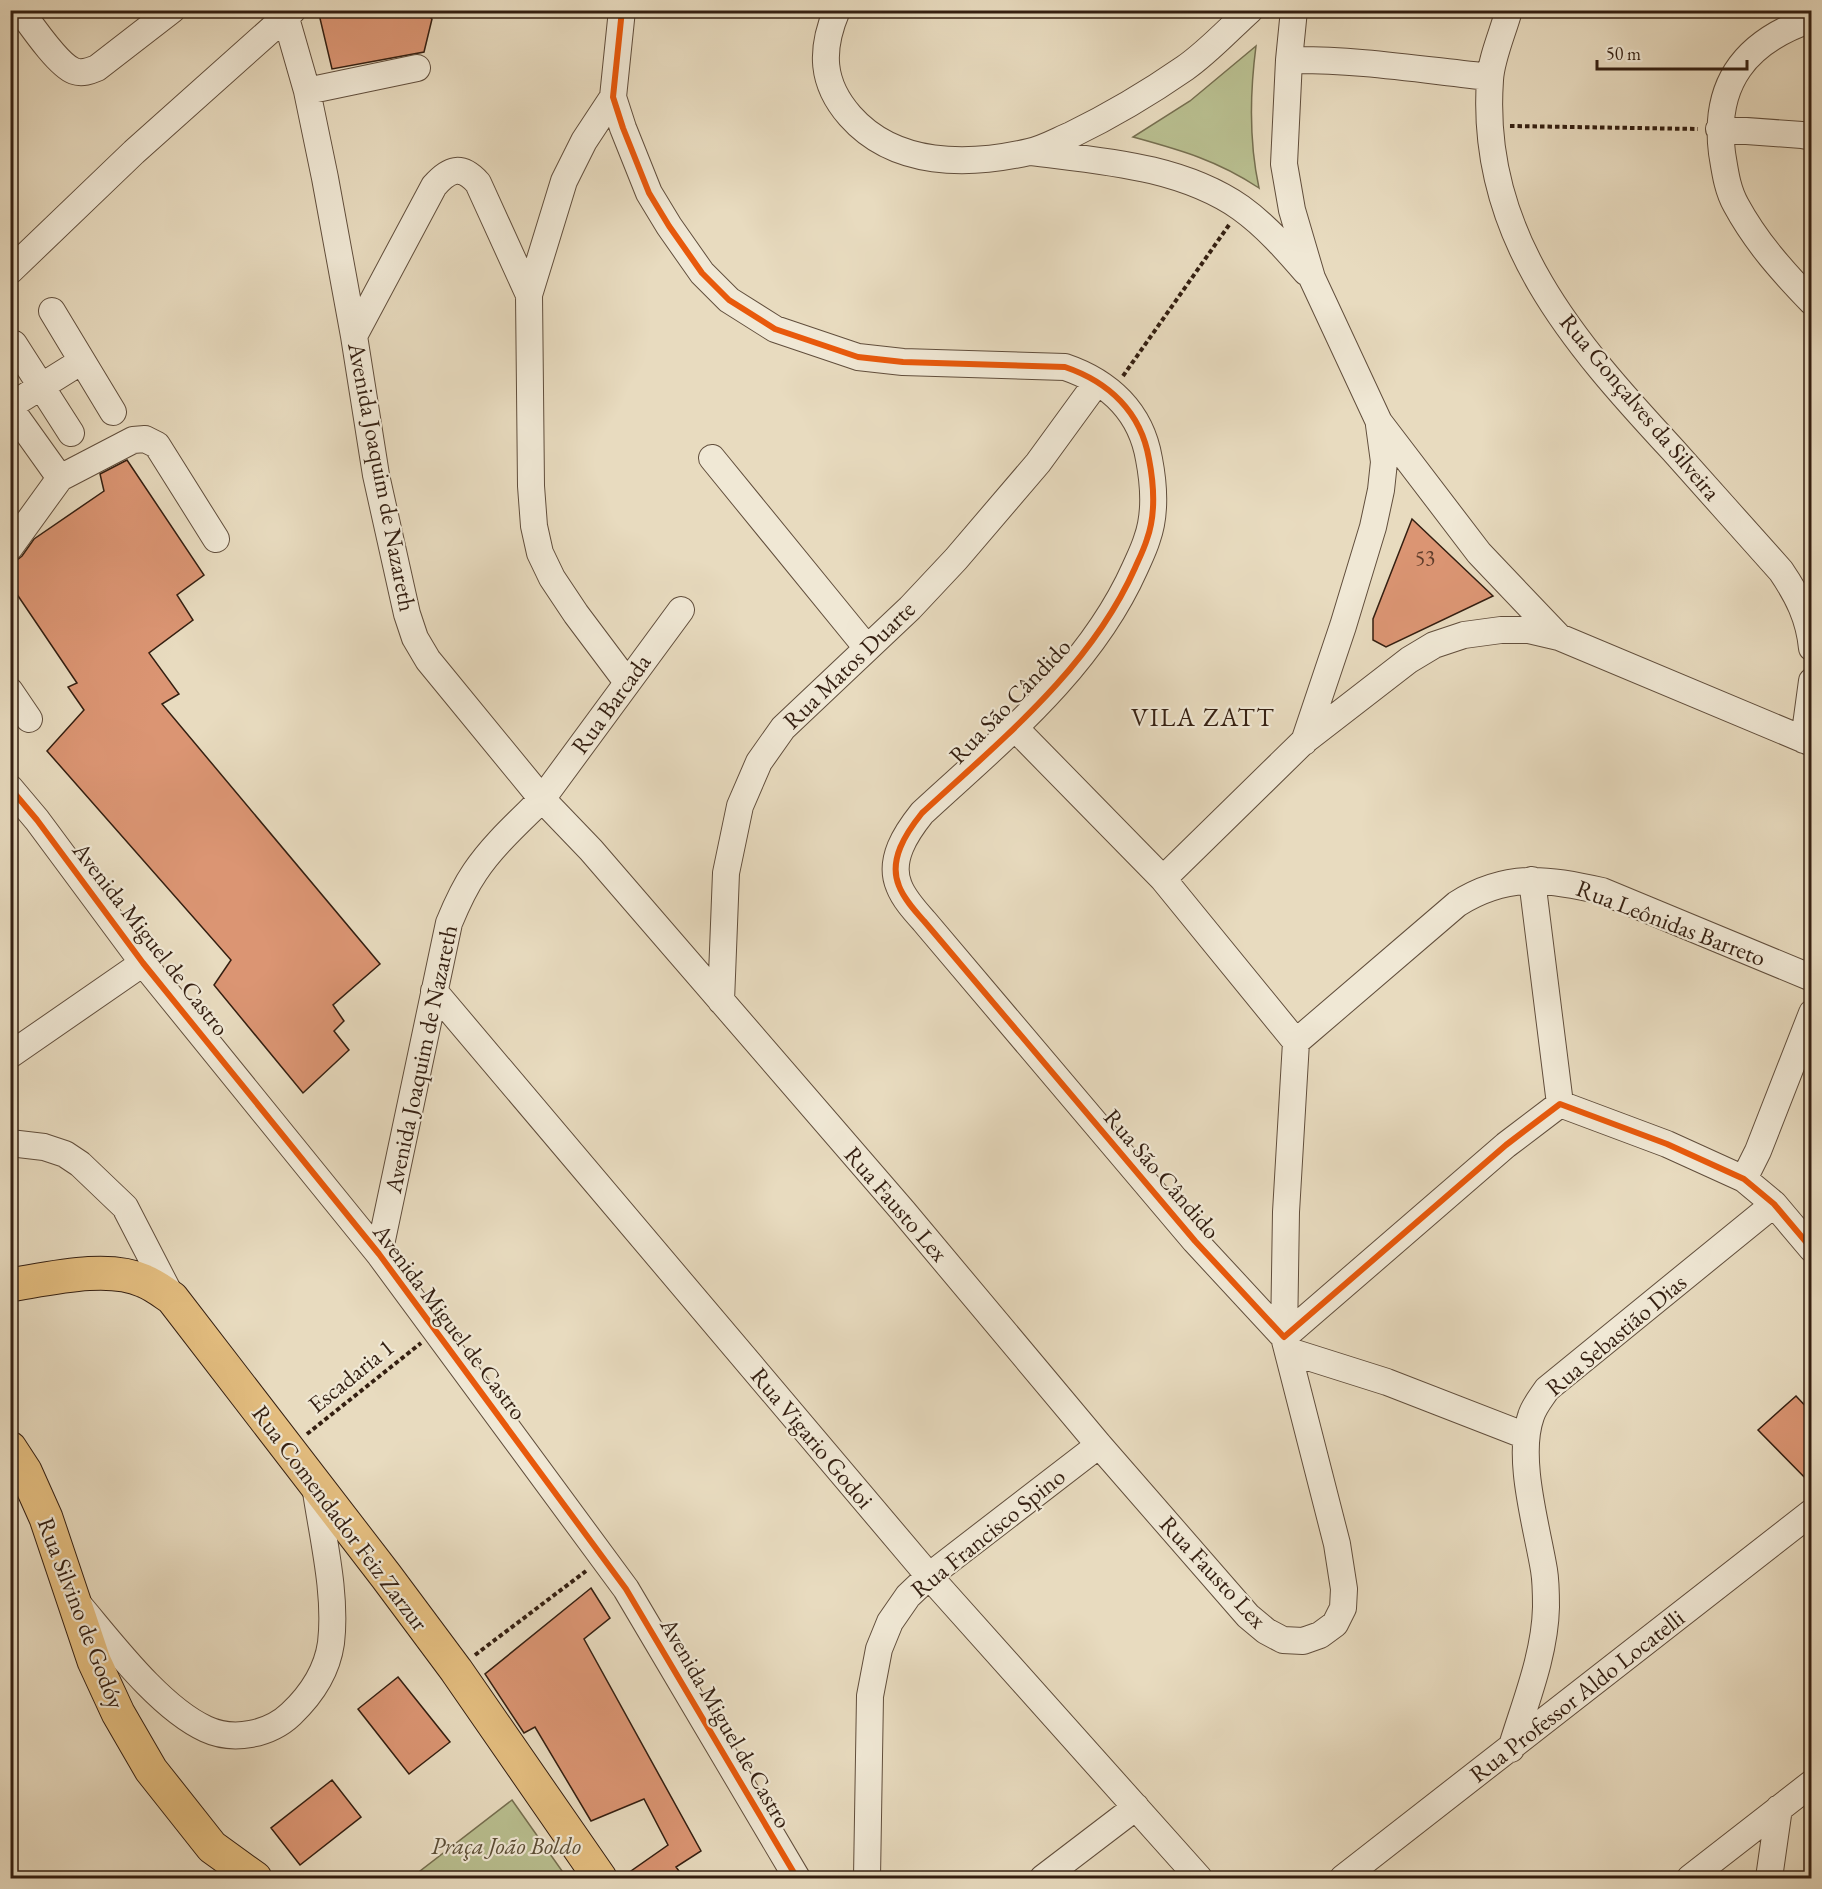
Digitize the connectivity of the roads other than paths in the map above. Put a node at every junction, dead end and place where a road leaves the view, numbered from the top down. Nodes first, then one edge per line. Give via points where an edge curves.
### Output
1 (20, 10) edge
2 (172, 10) edge
3 (622, 10) edge
4 (837, 10) edge
5 (1250, 10) edge
6 (1294, 10) edge
7 (1509, 10) edge
8 (290, 14) edge
9 (144, 19) edge
10 (1812, 19) edge
11 (1289, 60) junction
12 (417, 68) dead end
13 (1490, 77) junction
14 (307, 91) junction
15 (613, 97) junction
16 (1719, 129) junction
17 (1812, 137) edge
18 (1030, 152) junction
19 (10, 271) edge
20 (1312, 279) junction
21 (529, 295) junction
22 (1812, 302) edge
23 (52, 311) dead end
24 (354, 336) junction
25 (14, 344) dead end
26 (82, 361) junction
27 (41, 386) junction
28 (1104, 387) junction
29 (10, 407) edge
30 (113, 412) dead end
31 (1378, 422) junction
32 (71, 433) dead end
33 (711, 458) dead end
34 (60, 478) junction
35 (216, 539) dead end
36 (10, 547) edge
37 (681, 610) dead end
38 (1559, 637) junction
39 (867, 648) junction
40 (1812, 648) edge
41 (1812, 681) edge
42 (627, 682) junction
43 (10, 691) edge
44 (29, 718) dead end
45 (1015, 728) junction
46 (1304, 742) junction
47 (1808, 742) edge
48 (10, 788) edge
49 (542, 799) junction
50 (1163, 879) junction
51 (1532, 880) junction
52 (143, 963) junction
53 (1812, 978) edge
54 (434, 991) junction
55 (721, 1001) junction
56 (1812, 1013) edge
57 (1296, 1042) junction
58 (10, 1055) edge
59 (1560, 1104) junction
60 (10, 1143) edge
61 (1744, 1179) junction
62 (1774, 1204) junction
63 (125, 1207) junction
64 (1812, 1249) edge
65 (379, 1254) junction
66 (125, 1276) junction
67 (10, 1285) edge
68 (172, 1298) junction
69 (1287, 1344) junction
70 (1526, 1436) junction
71 (1099, 1445) junction
72 (10, 1448) edge
73 (315, 1485) junction
74 (1812, 1512) edge
75 (929, 1576) junction
76 (72, 1596) junction
77 (1511, 1749) junction
78 (1812, 1783) edge
79 (1137, 1807) junction
80 (1779, 1808) junction
81 (255, 1878) edge
82 (600, 1878) edge
83 (797, 1878) edge
84 (867, 1878) edge
85 (1043, 1878) edge
86 (1198, 1878) edge
87 (1343, 1878) edge
88 (1690, 1878) edge
89 (1769, 1878) edge

1 - 9 street via 60,61 74,71 87,72 97,68
2 - 9 street
3 - 15 street, Rua São Cândido
4 - 18 street via 824,56 826,73 845,110 875,139 917,156 948,160 981,160
5 - 18 street via 1187,67 1094,123
6 - 11 street
7 - 13 street, Rua Gonçalves da Silveira
8 - 14 street, Avenida Joaquim de Nazareth
8 - 19 street via 134,152
10 - 16 street via 1788,27 1756,48 1739,67 1725,95
11 - 13 street via 1319,59
11 - 20 street via 1284,164 1292,210
12 - 14 street
13 - 40 street, Rua Gonçalves da Silveira via 1490,126 1500,191 1516,239 1541,288 1582,347 1781,572 1798,596
14 - 24 street, Avenida Joaquim de Nazareth
15 - 21 street via 564,181
15 - 28 street, Rua São Cândido via 649,194 685,251 717,290 775,329 858,357 1065,367
16 - 17 street
16 - 22 street via 1726,178 1735,204 1770,257
18 - 20 street via 1110,162 1167,174 1209,189 1240,207 1283,245
20 - 31 street
21 - 24 street via 478,183 463,171 453,171 434,186
21 - 42 street via 531,486 540,553 570,605
23 - 26 street
24 - 49 street, Avenida Joaquim de Nazareth via 376,475 414,638
25 - 27 street
26 - 27 street
26 - 30 street
27 - 29 street
27 - 32 street
28 - 39 street, Rua Matos Duarte via 956,560
28 - 45 street, Rua São Cândido via 1126,405 1146,445 1154,504 1148,539 1124,592 1088,647
29 - 34 street
31 - 38 street via 1479,553
31 - 46 street via 1384,462 1373,527
33 - 39 street
34 - 35 street via 133,440 146,439 157,445
34 - 36 street
37 - 42 street, Rua Barcada
38 - 46 street via 1529,630 1501,630 1464,634 1434,645 1408,660
38 - 47 street
39 - 55 street, Rua Matos Duarte via 783,728 759,762 740,806 726,873
41 - 47 street
42 - 49 street, Rua Barcada
43 - 44 street
45 - 50 street
45 - 69 street, Rua São Cândido via 909,829 896,861 899,887 1195,1241
46 - 50 street
48 - 52 street, Avenida Miguel de Castro
49 - 54 street, Avenida Joaquim de Nazareth via 486,858 460,897 449,923
49 - 55 street, Rua Fausto Lex
50 - 57 street
51 - 53 street, Rua Leônidas Barreto via 1602,891
51 - 57 street, Rua Leônidas Barreto via 1492,886 1457,904
51 - 59 street
52 - 58 street
52 - 65 street, Avenida Miguel de Castro
54 - 65 street, Avenida Joaquim de Nazareth
54 - 75 street, Rua Vigario Godoi
55 - 71 street, Rua Fausto Lex
56 - 61 street
57 - 69 street, Rua Fausto Lex via 1286,1212
59 - 61 street via 1667,1144
59 - 69 street via 1506,1145
60 - 63 street via 65,1154
61 - 62 street
62 - 64 street
62 - 70 street, Rua Sebastião Dias via 1547,1389 1531,1416
63 - 66 street via 129,1246
63 - 68 street
65 - 83 street, Avenida Miguel de Castro via 626,1589
66 - 67 main road, Rua Comendador Feiz Zarzur via 97,1274
66 - 68 main road, Rua Comendador Feiz Zarzur via 143,1280
68 - 73 main road, Rua Comendador Feiz Zarzur
69 - 70 street
69 - 71 street, Rua Fausto Lex via 1343,1578 1343,1608 1335,1624 1320,1635 1303,1641 1283,1640 1248,1616
70 - 77 street, Rua Sebastião Dias via 1526,1461 1545,1573 1546,1609 1540,1652
71 - 75 street, Rua Francisco Spino
72 - 76 main road, Rua Silvino de Godóy via 46,1518
73 - 76 street via 332,1601 331,1644 306,1700 286,1719 263,1732 235,1736 207,1729 170,1705
73 - 82 main road, Rua Comendador Feiz Zarzur via 456,1670
74 - 77 street, Rua Professor Aldo Locatelli
75 - 79 street, Rua Vigario Godoi
75 - 84 street, Rua Francisco Spino via 908,1596 890,1622 879,1649 870,1696
76 - 81 main road, Rua Silvino de Godóy via 94,1661 151,1770 212,1847
77 - 87 street, Rua Professor Aldo Locatelli
78 - 80 street
79 - 85 street
79 - 86 street, Rua Vigario Godoi
80 - 88 street
80 - 89 street

